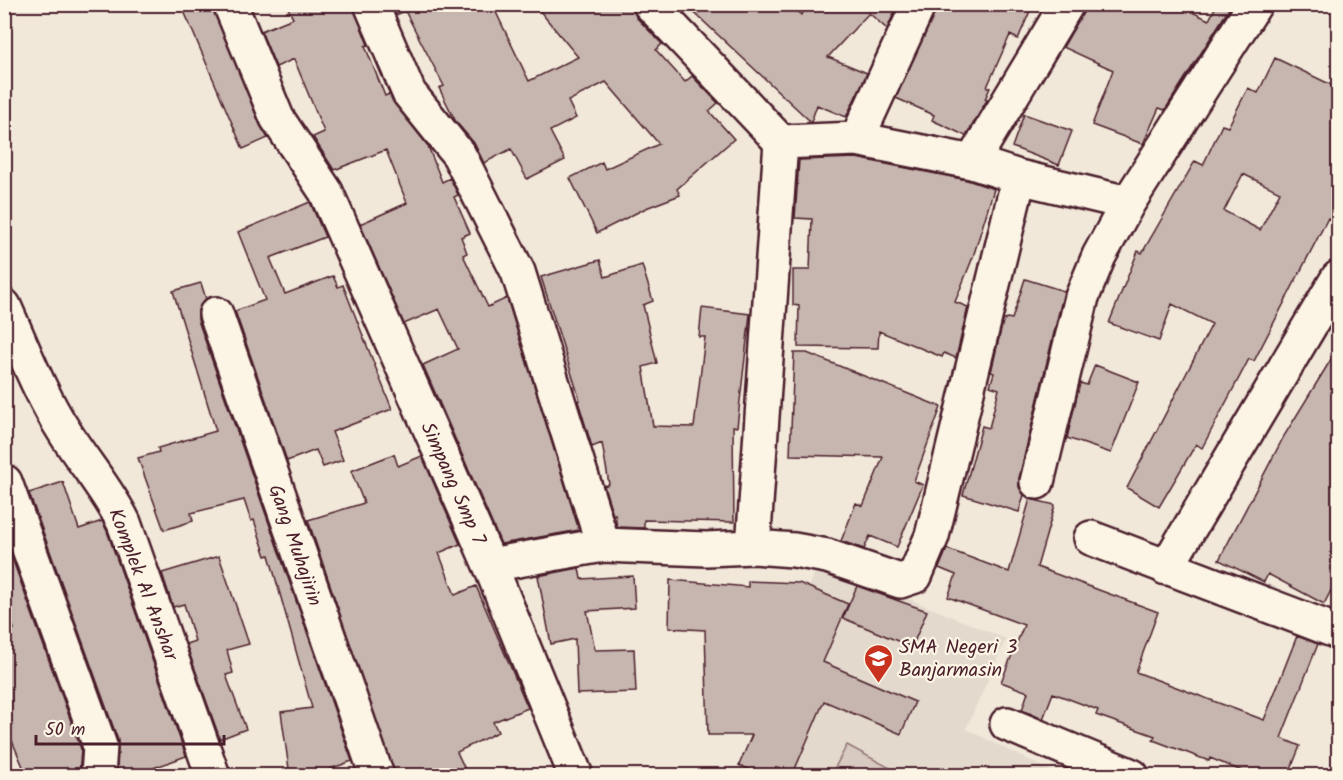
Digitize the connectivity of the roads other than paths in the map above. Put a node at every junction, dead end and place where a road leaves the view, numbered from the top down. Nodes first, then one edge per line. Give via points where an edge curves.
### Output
1 (230, 4) edge
2 (371, 4) edge
3 (650, 4) edge
4 (919, 4) edge
5 (1067, 4) edge
6 (1255, 4) edge
7 (857, 139) junction
8 (781, 141) junction
9 (972, 162) junction
10 (1019, 177) junction
11 (1128, 203) junction
12 (1338, 278) edge
13 (4, 306) edge
14 (216, 314) dead end
15 (5, 482) edge
16 (1037, 482) dead end
17 (1091, 538) dead end
18 (603, 545) junction
19 (753, 548) junction
20 (490, 565) junction
21 (1166, 568) junction
22 (1338, 632) edge
23 (1007, 724) dead end
24 (1113, 772) edge
25 (98, 776) edge
26 (213, 776) edge
27 (377, 776) edge
28 (576, 776) edge

1 - 20 street, Simpang Smp 7 via 277,118 326,192
2 - 18 street via 409,93 459,155 519,272
3 - 8 street
4 - 7 street
5 - 9 street
6 - 11 street
7 - 8 street
7 - 9 street
8 - 19 street
9 - 10 street
10 - 11 street
10 - 19 street via 932,536 915,576 900,581 826,556
11 - 16 street via 1082,297
12 - 21 street
13 - 26 street, Komplek Al Anshar via 52,410 124,523
14 - 27 street, Gang Muhajirin
15 - 25 street via 100,746
17 - 21 street
18 - 19 street
18 - 20 street
20 - 28 street, Simpang Smp 7
21 - 22 street
23 - 24 street

